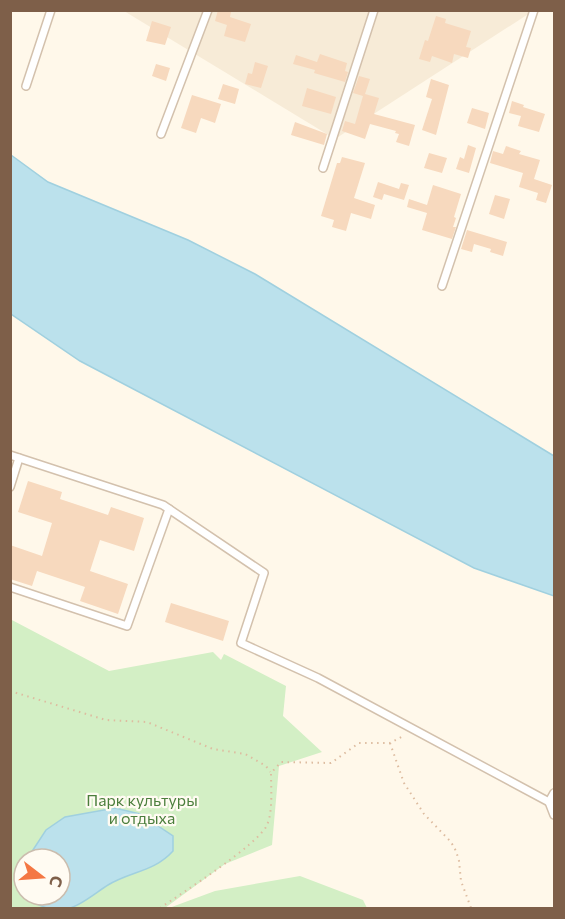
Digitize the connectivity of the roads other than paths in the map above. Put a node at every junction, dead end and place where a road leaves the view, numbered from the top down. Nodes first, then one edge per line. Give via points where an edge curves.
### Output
1 (51, 10) edge
2 (208, 10) edge
3 (374, 10) edge
4 (534, 10) edge
5 (26, 86) dead end
6 (161, 134) dead end
7 (324, 168) dead end
8 (442, 286) dead end
9 (10, 455) edge
10 (19, 458) junction
11 (10, 487) edge
12 (169, 509) junction
13 (10, 587) edge
14 (555, 794) edge
15 (549, 802) junction
16 (555, 815) edge

1 - 5 lane
2 - 6 lane
3 - 7 lane
4 - 8 lane
9 - 10 lane
10 - 11 lane
10 - 12 lane
12 - 13 lane via 127,626
12 - 15 lane via 264,573 241,644 318,678
14 - 15 lane
15 - 16 lane

